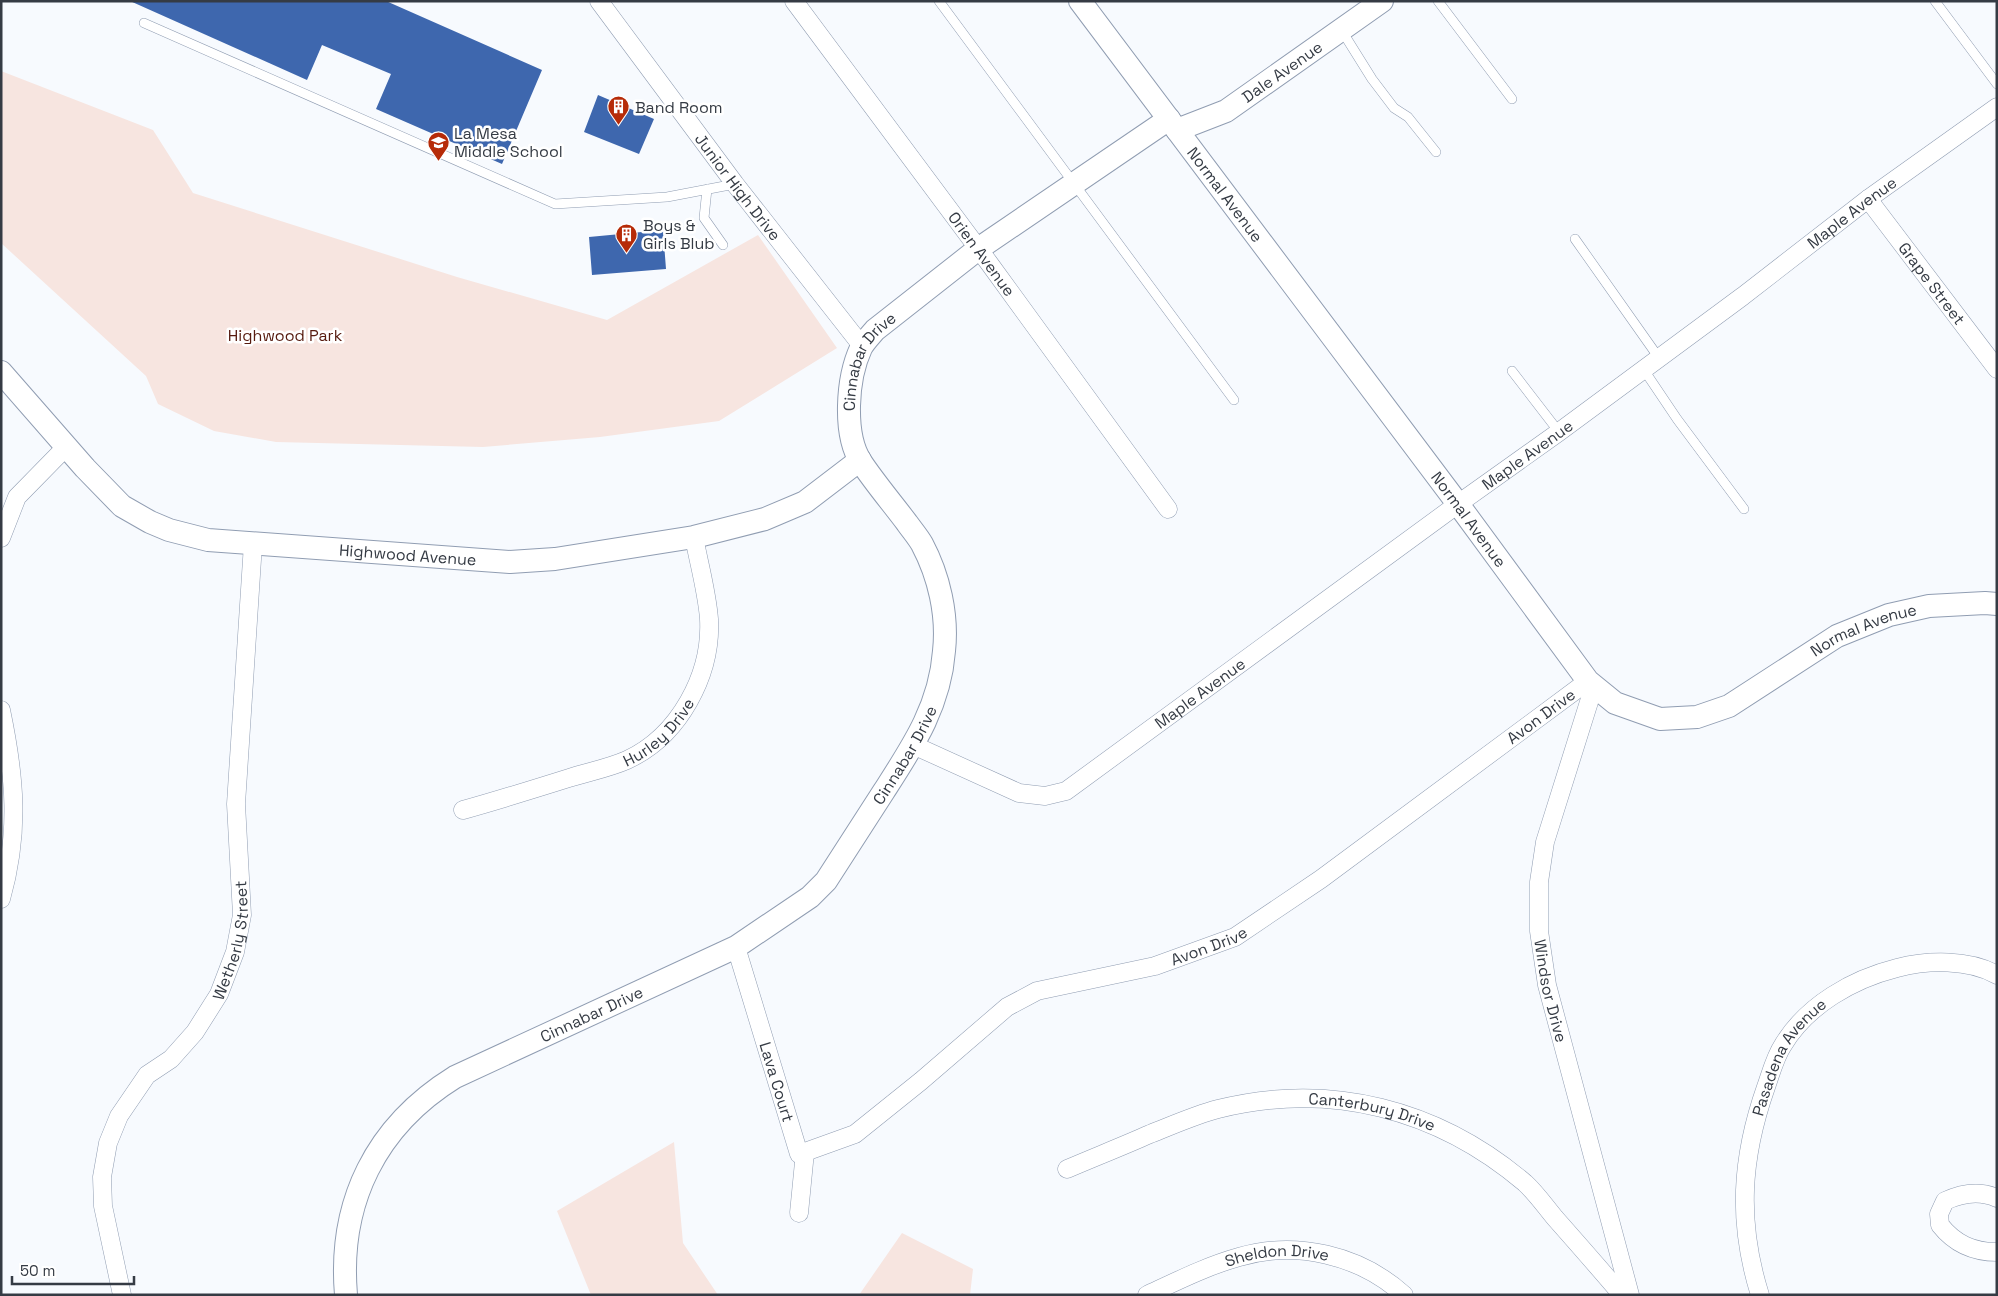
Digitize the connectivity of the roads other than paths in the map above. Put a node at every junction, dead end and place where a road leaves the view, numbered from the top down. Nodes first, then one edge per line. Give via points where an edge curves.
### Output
1 (599, 1) edge
2 (794, 1) edge
3 (939, 1) edge
4 (1080, 1) edge
5 (1382, 1) edge
6 (1438, 1) edge
7 (1936, 1) edge
8 (144, 23) dead end
9 (1342, 30) junction
10 (1997, 84) edge
11 (1512, 99) dead end
12 (1997, 107) edge
13 (1173, 124) junction
14 (1436, 152) dead end
15 (1073, 183) junction
16 (735, 184) junction
17 (707, 189) junction
18 (1868, 199) junction
19 (1575, 239) dead end
20 (723, 245) dead end
21 (978, 249) junction
22 (862, 346) junction
23 (1660, 358) junction
24 (1997, 369) edge
25 (1644, 370) junction
26 (1512, 371) dead end
27 (1, 372) edge
28 (1234, 400) dead end
29 (1559, 432) junction
30 (67, 446) junction
31 (860, 460) junction
32 (1458, 504) junction
33 (1168, 509) dead end
34 (1744, 509) dead end
35 (694, 537) junction
36 (1, 538) edge
37 (253, 544) junction
38 (1997, 604) edge
39 (1591, 684) junction
40 (1, 710) edge
41 (913, 745) junction
42 (463, 810) dead end
43 (8, 811) edge
44 (1, 899) edge
45 (736, 947) junction
46 (1997, 975) edge
47 (805, 1152) junction
48 (1067, 1169) dead end
49 (1997, 1198) edge
50 (799, 1213) dead end
51 (1997, 1252) edge
52 (122, 1295) edge
53 (346, 1295) edge
54 (1147, 1295) edge
55 (1404, 1295) edge
56 (1622, 1295) edge
57 (1630, 1295) edge
58 (1760, 1295) edge

1 - 16 street, Junior High Drive
2 - 21 street, Orien Avenue
3 - 15 lane
4 - 13 street, Normal Avenue
5 - 9 street, Dale Avenue
6 - 11 lane
7 - 10 lane
8 - 17 lane via 555,204 667,196
9 - 13 street, Dale Avenue via 1226,111
9 - 14 lane via 1394,108 1408,117
12 - 18 street, Maple Avenue
13 - 15 street, Cinnabar Drive
13 - 32 street, Normal Avenue
15 - 21 street, Cinnabar Drive
15 - 28 lane
16 - 17 lane
16 - 22 street, Junior High Drive
17 - 20 lane via 704,218
18 - 23 street, Maple Avenue
18 - 24 street, Grape Street
19 - 23 lane
21 - 22 street, Cinnabar Drive via 875,330
21 - 33 street, Orien Avenue
22 - 31 street, Cinnabar Drive via 853,368 849,403 850,423
23 - 25 street, Maple Avenue
25 - 29 street, Maple Avenue
25 - 34 lane
26 - 29 lane
27 - 30 street, Highwood Avenue
29 - 32 street, Maple Avenue
30 - 36 street via 17,496
30 - 37 street, Highwood Avenue via 122,506 150,522 208,540
31 - 35 street, Highwood Avenue via 805,502 765,519
31 - 41 street, Cinnabar Drive via 922,543 938,584 942,605 945,649 942,671 930,713
32 - 39 street, Normal Avenue
32 - 41 street, Maple Avenue via 1066,791 1045,796 1019,793
35 - 37 street, Highwood Avenue via 510,562
35 - 42 street, Hurley Drive via 709,620 706,654 693,694 668,729 627,760
37 - 52 street, Wetherly Street via 236,804 242,915 235,952 219,994 195,1032 170,1059 147,1076 119,1116 108,1143 102,1177 103,1206
38 - 39 street, Normal Avenue via 1929,606 1889,615 1837,636 1729,706 1698,718 1660,719 1616,703
39 - 47 street, Avon Drive via 1321,879 1234,937 1155,966 1037,991 1007,1006 855,1134
39 - 57 street, Windsor Drive via 1545,842 1539,882 1539,931 1547,985
40 - 43 street via 9,746
41 - 45 street, Cinnabar Drive via 826,881 810,897
43 - 44 street via 10,869
45 - 47 street, Lava Court via 798,1154
45 - 53 street, Cinnabar Drive via 455,1077 421,1101 382,1144 359,1187 345,1251
46 - 58 street, Pasadena Avenue via 1985,968 1944,963 1883,971 1827,999 1783,1045 1758,1110 1745,1171 1745,1223
47 - 50 street
48 - 56 street, Canterbury Drive via 1191,1118 1242,1104 1321,1098 1373,1105 1449,1132 1473,1145 1526,1184
49 - 51 street via 1964,1194 1945,1202 1939,1214 1940,1225 1955,1240 1973,1250
54 - 55 street, Sheldon Drive via 1240,1256 1280,1250 1341,1258 1379,1276

